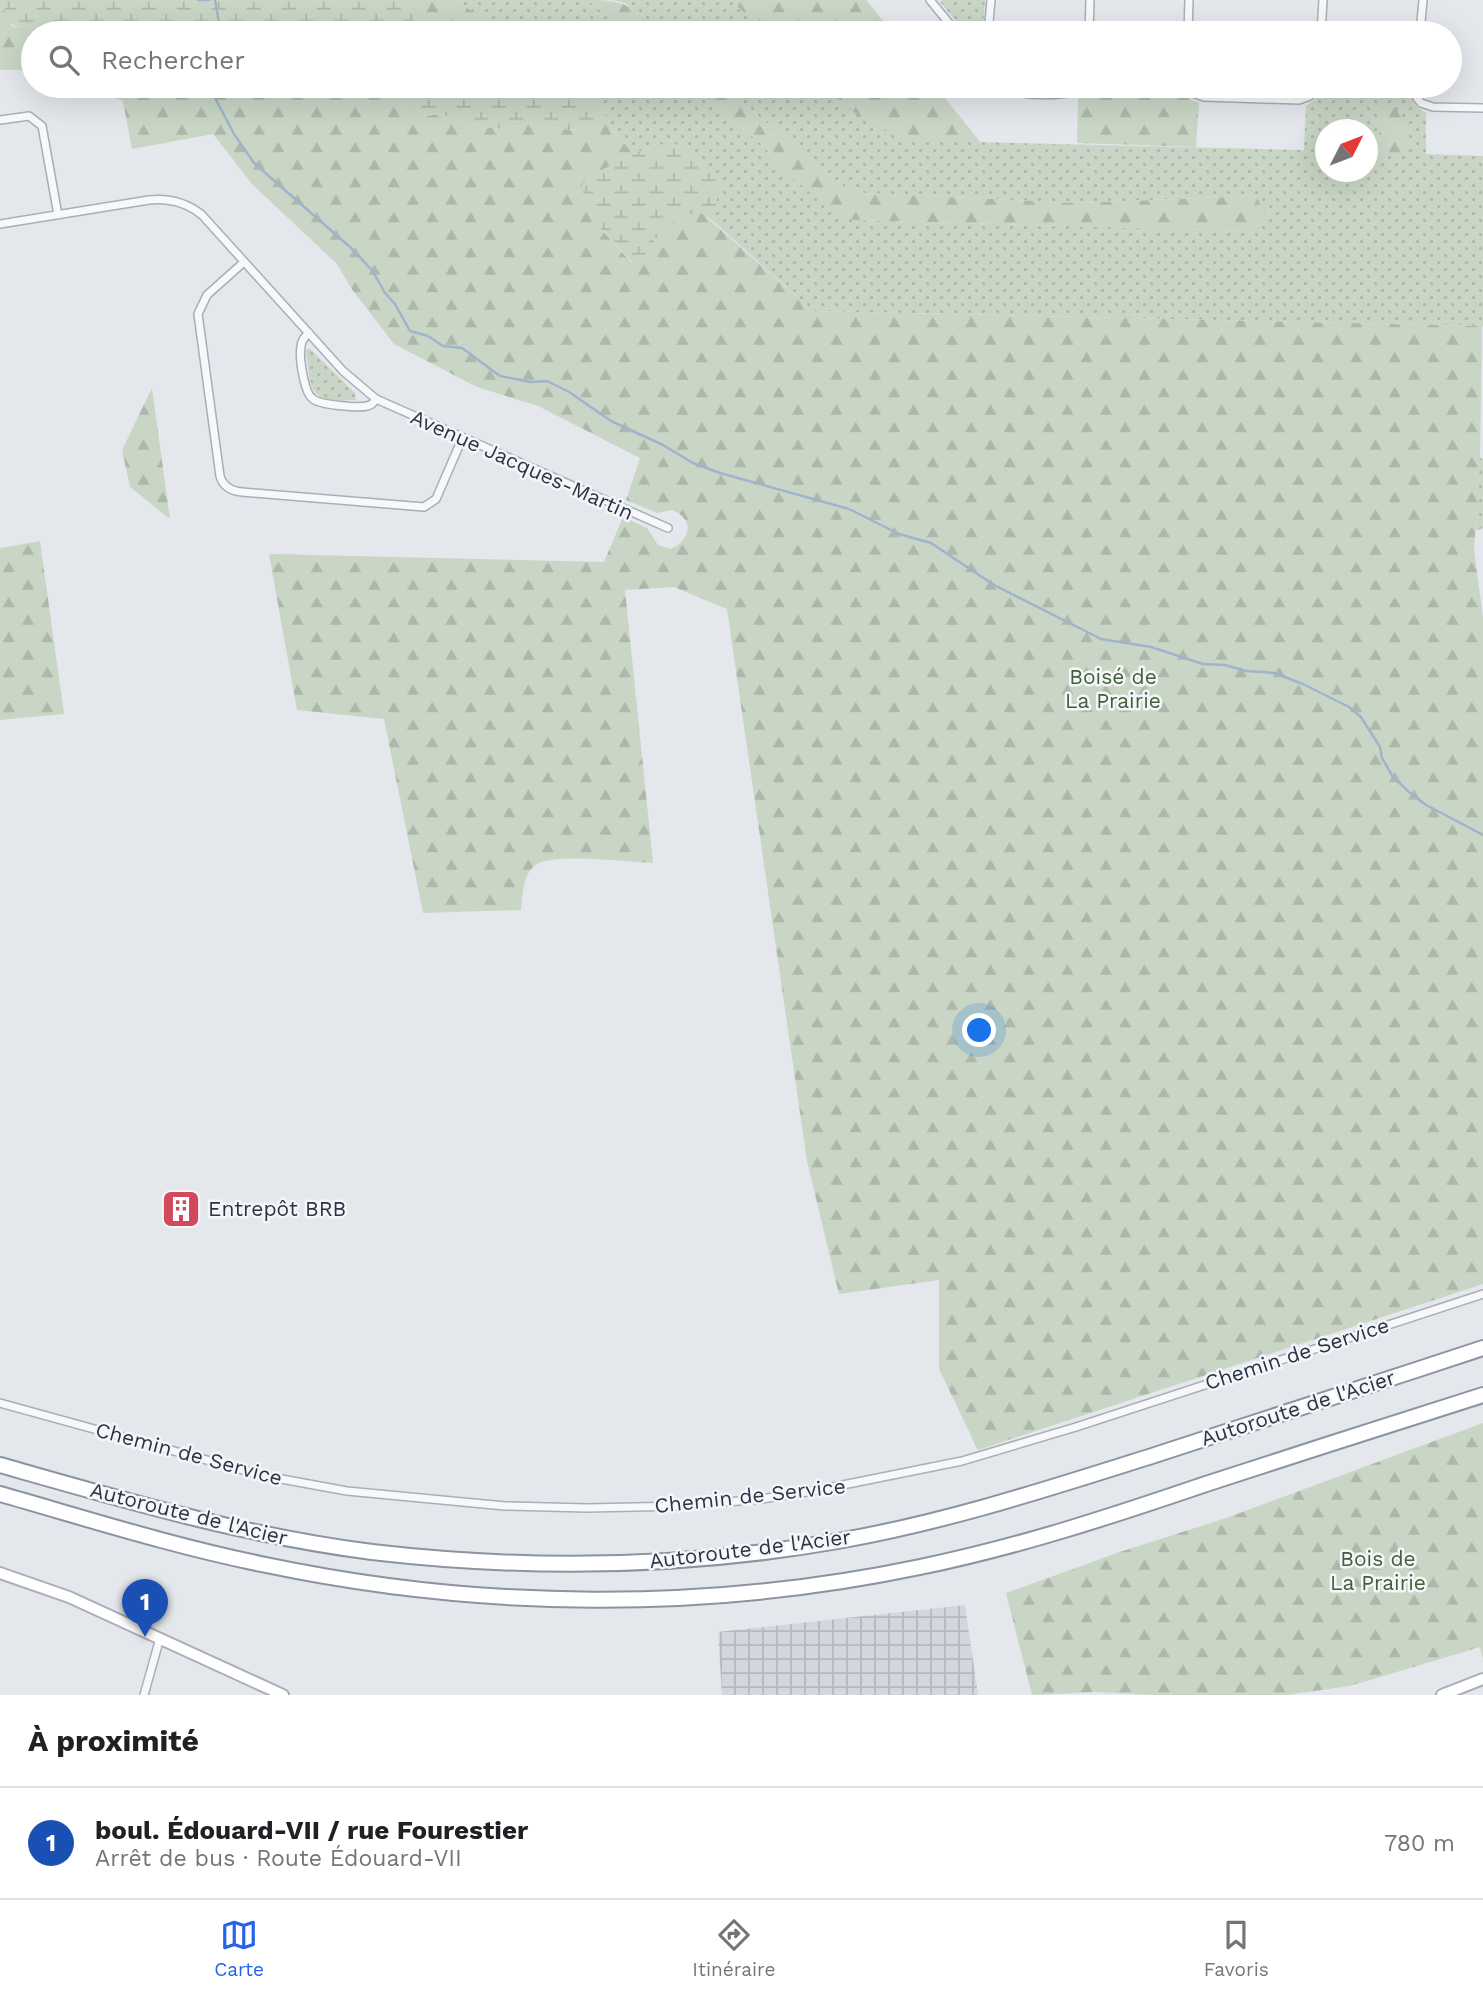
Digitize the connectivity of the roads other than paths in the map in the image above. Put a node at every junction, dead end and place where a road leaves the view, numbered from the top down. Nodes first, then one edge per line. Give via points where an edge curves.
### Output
1 (930, 0) edge
2 (991, 0) edge
3 (1090, 0) edge
4 (1189, 0) edge
5 (1324, 0) edge
6 (1423, 0) edge
7 (947, 21) edge
8 (989, 21) edge
9 (1089, 21) edge
10 (1188, 21) edge
11 (1322, 21) edge
12 (1421, 21) edge
13 (1233, 98) edge
14 (1304, 98) edge
15 (1419, 98) edge
16 (1483, 108) edge
17 (0, 120) edge
18 (58, 215) junction
19 (0, 224) edge
20 (244, 262) junction
21 (309, 333) junction
22 (376, 399) junction
23 (462, 439) junction
24 (668, 528) dead end
25 (1483, 1294) edge
26 (1483, 1348) edge
27 (1483, 1395) edge
28 (0, 1403) edge
29 (0, 1465) edge
30 (0, 1494) edge
31 (0, 1573) edge
32 (160, 1638) junction
33 (1483, 1679) edge
34 (144, 1695) edge
35 (283, 1695) edge
36 (1442, 1695) edge

1 - 7 street
2 - 8 street
3 - 9 street
4 - 10 street
5 - 11 street
6 - 12 street
13 - 14 street
15 - 16 street via 1428,106
17 - 18 street via 29,116 41,126
18 - 19 street, Avenue Jacques-Martin
18 - 20 street, Avenue Jacques-Martin via 138,201 175,201 202,215
20 - 21 street, Avenue Jacques-Martin
20 - 23 street via 207,295 198,314 224,485 242,492 424,507 436,499
21 - 22 street, Avenue Jacques-Martin
21 - 22 street via 300,349 310,397 356,406 370,405
22 - 23 street, Avenue Jacques-Martin
23 - 24 street, Avenue Jacques-Martin
25 - 28 street, Chemin de Service via 974,1458 813,1491 682,1506 524,1507 347,1491 265,1476
26 - 29 highway, Autoroute de l'Acier via 993,1506 840,1541 695,1559 532,1563 353,1549 213,1523
27 - 30 highway, Autoroute de l'Acier via 982,1553 844,1581 703,1597 540,1599 372,1584 216,1554
31 - 32 main road via 69,1597
32 - 34 street
32 - 35 main road
33 - 36 main road

